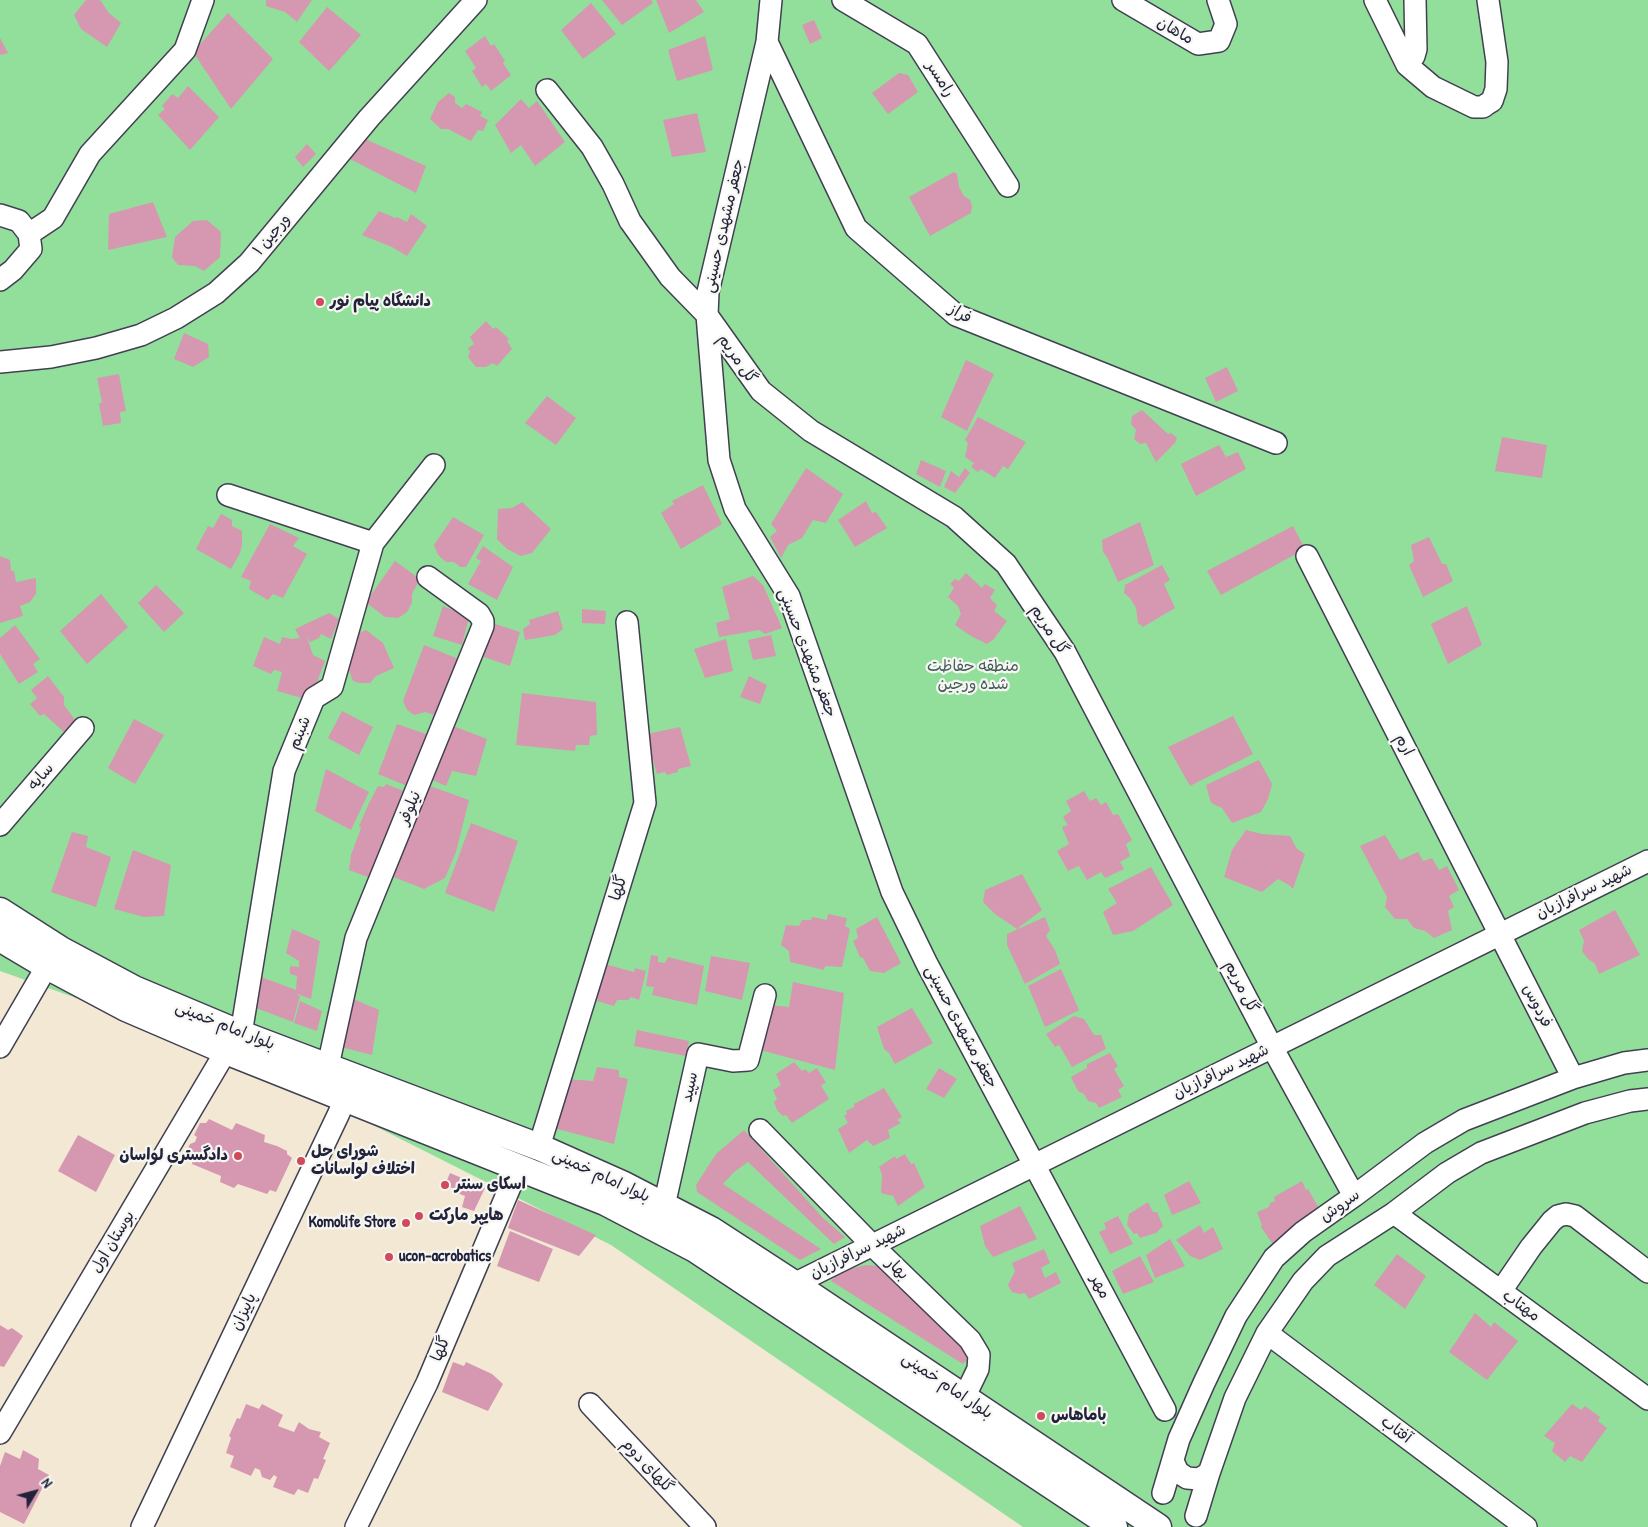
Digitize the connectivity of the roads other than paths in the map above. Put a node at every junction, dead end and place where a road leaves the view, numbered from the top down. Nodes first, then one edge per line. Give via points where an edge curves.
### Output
1 (203, 0) edge
2 (476, 0) edge
3 (771, 0) edge
4 (843, 0) edge
5 (1122, 0) edge
6 (1218, 0) edge
7 (1375, 0) edge
8 (1414, 0) edge
9 (1488, 0) edge
10 (767, 42) junction
11 (1407, 65) junction
12 (547, 90) dead end
13 (1008, 186) dead end
14 (0, 214) edge
15 (29, 234) junction
16 (0, 280) edge
17 (706, 315) junction
18 (0, 362) edge
19 (1276, 443) dead end
20 (434, 465) dead end
21 (228, 495) dead end
22 (374, 543) junction
23 (1307, 556) dead end
24 (428, 577) dead end
25 (627, 622) dead end
26 (83, 728) dead end
27 (0, 825) edge
28 (1648, 861) edge
29 (0, 911) edge
30 (1501, 934) junction
31 (0, 938) edge
32 (47, 966) junction
33 (765, 995) dead end
34 (234, 1043) junction
35 (0, 1047) edge
36 (1272, 1047) junction
37 (1648, 1060) edge
38 (328, 1066) junction
39 (1573, 1078) junction
40 (345, 1097) junction
41 (1648, 1099) edge
42 (760, 1130) dead end
43 (539, 1147) junction
44 (1035, 1164) junction
45 (518, 1168) junction
46 (1354, 1196) junction
47 (664, 1206) junction
48 (1394, 1213) junction
49 (872, 1245) junction
50 (1648, 1272) edge
51 (794, 1284) junction
52 (1502, 1292) junction
53 (1267, 1333) junction
54 (964, 1398) junction
55 (1648, 1399) edge
56 (590, 1404) dead end
57 (1165, 1410) dead end
58 (0, 1433) edge
59 (1173, 1461) junction
60 (1209, 1473) junction
61 (1163, 1493) dead end
62 (1196, 1516) dead end
63 (142, 1527) edge
64 (356, 1527) edge
65 (705, 1527) edge
66 (1114, 1527) edge
67 (1158, 1527) edge
68 (1526, 1527) edge

1 - 15 street via 185,50 90,154 53,218
2 - 18 street, ورجین ۱ via 369,118 249,263 216,292 176,318 141,335 51,357
3 - 10 street, جعفر مشهدی حسینی
4 - 13 street, رامسر via 917,44
5 - 6 street, ماهان via 1198,44 1219,41 1226,24
7 - 11 street
8 - 11 street via 1416,49
9 - 11 street via 1497,62 1492,101 1483,107 1465,104 1433,87
10 - 17 street, جعفر مشهدی حسینی via 708,292
10 - 19 street, فراز via 856,228 956,315
12 - 17 street, گل مریم via 592,147 630,221 670,277
14 - 15 street via 19,222
15 - 16 street via 31,249
17 - 36 street, گل مریم via 761,391 811,431 954,517 1006,564 1065,652
17 - 44 street, جعفر مشهدی حسینی via 719,460 734,509 789,596 892,892 927,964
20 - 22 street, شبنم
21 - 22 street
22 - 34 street, شبنم via 332,687 314,698 284,771
23 - 30 street, ارم
24 - 38 street, نیلوفر via 479,614 483,626 356,938
25 - 43 street, گلها via 645,803
26 - 27 street, سایه
28 - 30 street, شهید سرافرازیان
29 - 34 main road, بلوار امام خمینی via 61,950
30 - 36 street, شهید سرافرازیان
30 - 39 street, فردوس
31 - 32 main road, بلوار امام خمینی
32 - 34 main road, بلوار امام خمینی via 126,1008
32 - 35 street
33 - 47 street, سپید via 748,1060 698,1054
34 - 38 main road, بلوار امام خمینی
34 - 40 main road, بلوار امام خمینی
34 - 58 street, بوستان اول
36 - 44 street, شهید سرافرازیان
36 - 46 street, گل مریم
37 - 39 street, سروش
38 - 43 main road, بلوار امام خمینی
39 - 46 street, سروش via 1464,1120 1425,1143
40 - 45 main road, بلوار امام خمینی
40 - 63 street, پاییزان
41 - 48 street via 1585,1113 1481,1152
42 - 49 street, بهار
43 - 47 main road, بلوار امام خمینی
44 - 49 street, شهید سرافرازیان
44 - 57 street, مهر
45 - 64 street, گلها via 427,1383
45 - 66 main road, بلوار امام خمینی via 605,1202 695,1249
46 - 59 street, سروش via 1303,1232 1274,1258 1236,1316 1183,1431
47 - 51 main road, بلوار امام خمینی via 711,1230
48 - 52 street, مهتاب
48 - 53 street via 1327,1256 1303,1281
49 - 51 street, شهید سرافرازیان
49 - 54 street, بهار via 970,1340 979,1355 978,1370
50 - 52 street via 1575,1216 1566,1214 1552,1221
51 - 54 main road, بلوار امام خمینی
52 - 55 street, مهتاب
53 - 60 street via 1235,1398
53 - 68 street, آفتاب
54 - 67 main road, بلوار امام خمینی
56 - 65 street, گلهای دوم
59 - 60 street via 1178,1472 1187,1478 1199,1479
59 - 61 street, سروش
60 - 62 street

